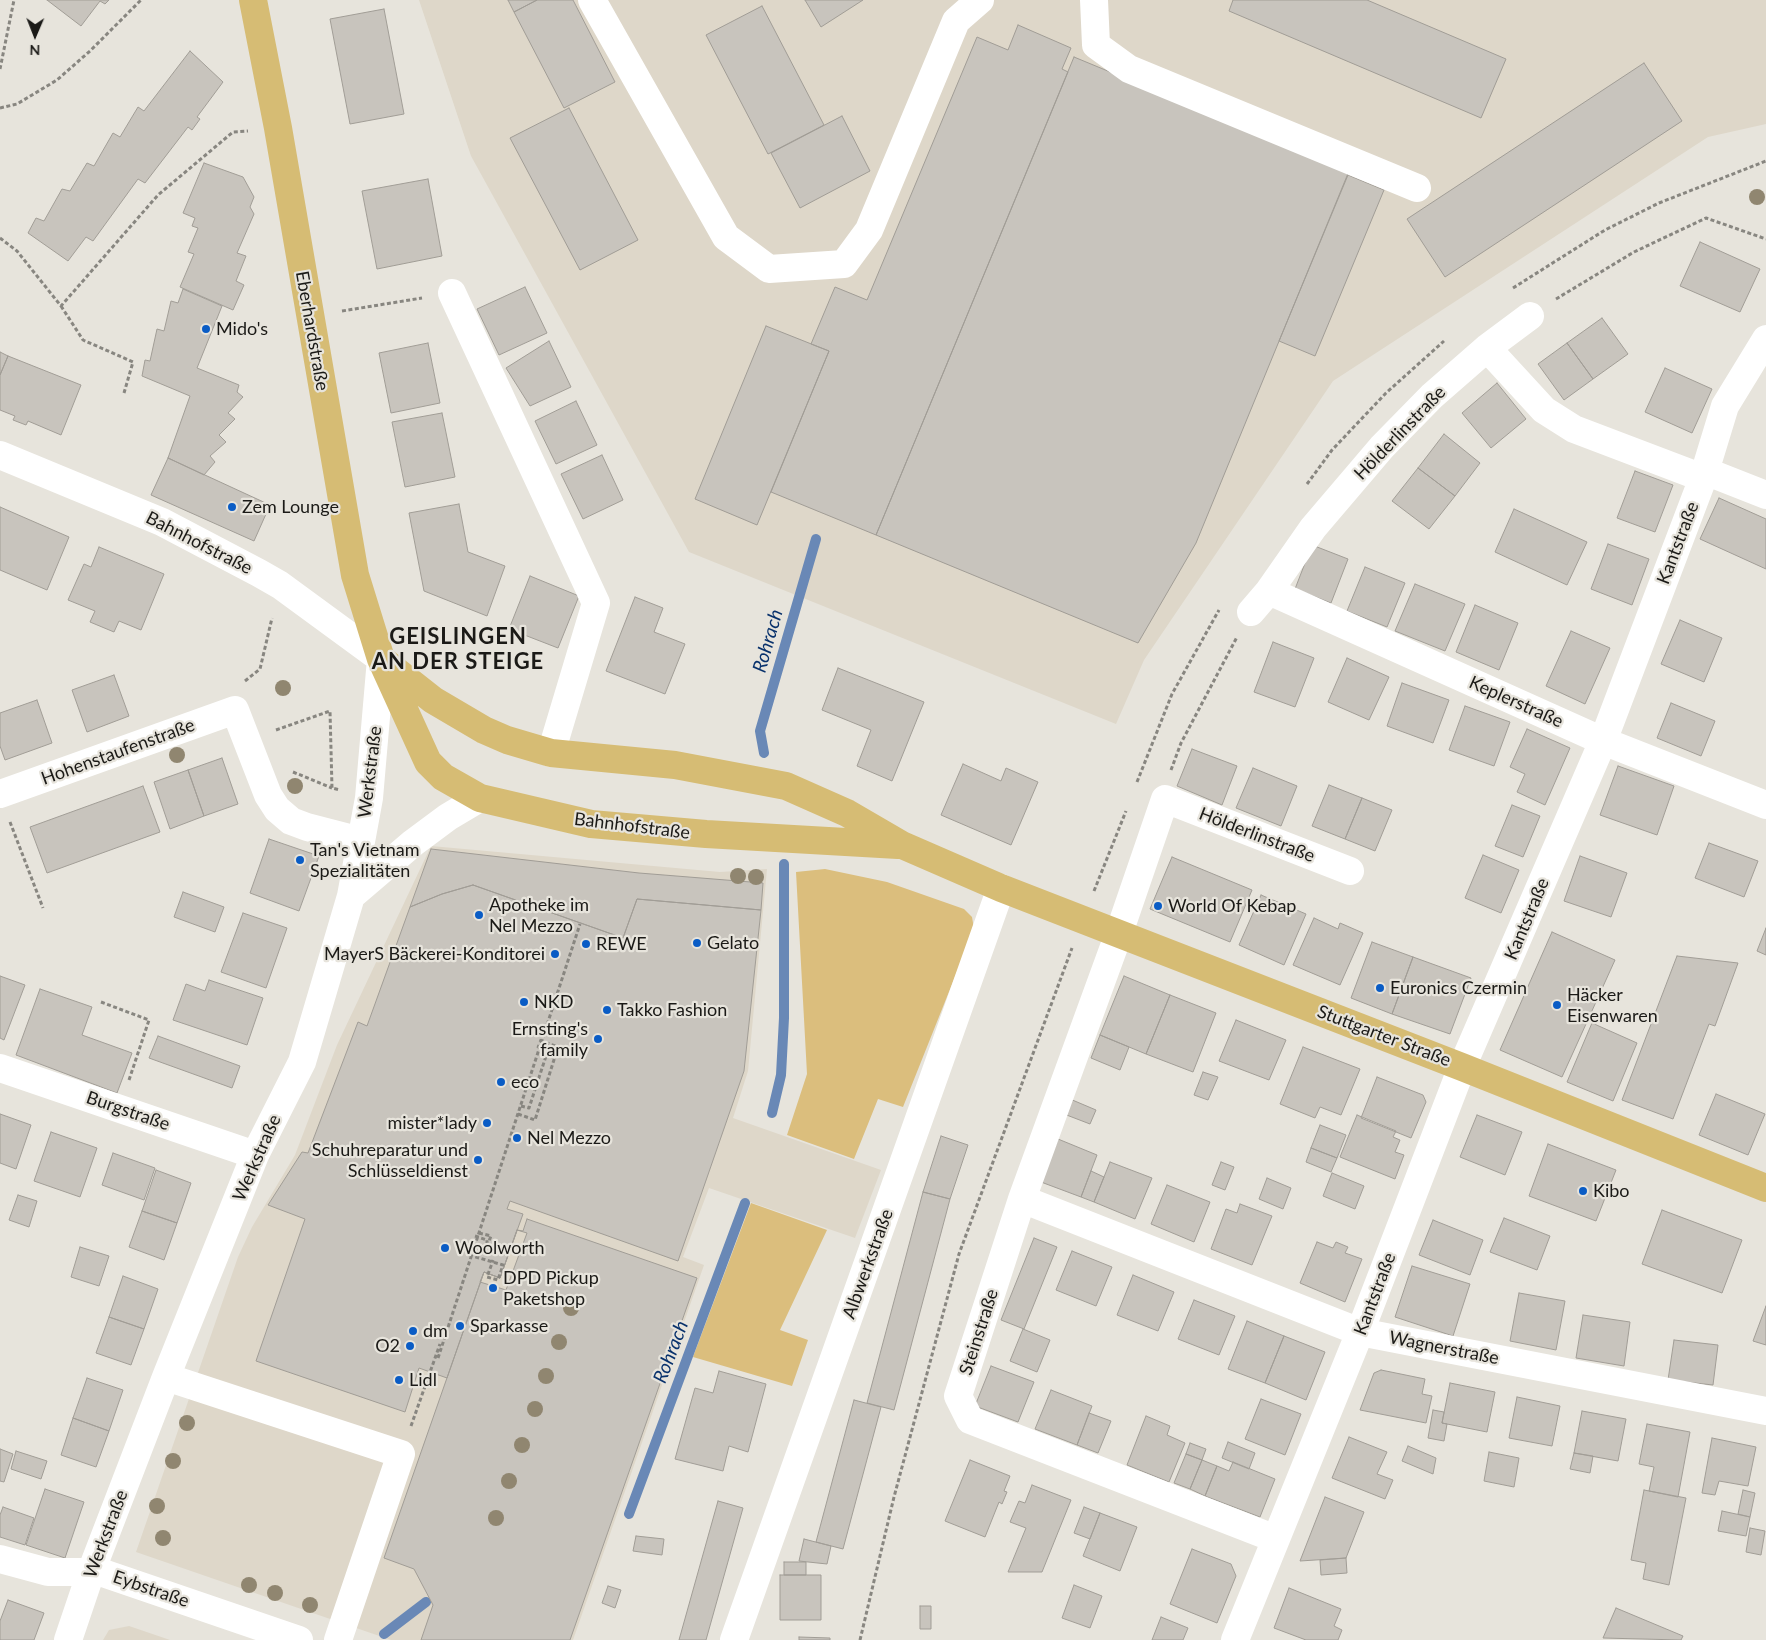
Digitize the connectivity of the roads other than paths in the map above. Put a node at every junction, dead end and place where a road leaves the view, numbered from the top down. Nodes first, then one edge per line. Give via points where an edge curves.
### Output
1 (253, 0) edge
2 (592, 0) edge
3 (980, 0) edge
4 (1094, 0) edge
5 (1416, 188) dead end
6 (452, 293) road end
7 (1530, 316) road end
8 (1766, 339) edge
9 (1487, 348) junction
10 (0, 455) edge
11 (1704, 474) junction
12 (1766, 495) edge
13 (1269, 592) junction
14 (1251, 612) road end
15 (381, 659) junction
16 (1603, 741) junction
17 (551, 753) junction
18 (480, 798) junction
19 (4, 804) edge
20 (1766, 805) edge
21 (361, 842) junction
22 (902, 845) junction
23 (1350, 871) dead end
24 (1001, 888) junction
25 (351, 896) junction
26 (1119, 934) junction
27 (1462, 1067) junction
28 (0, 1068) edge
29 (256, 1155) junction
30 (1766, 1188) edge
31 (1022, 1199) junction
32 (1360, 1332) junction
33 (166, 1377) junction
34 (1766, 1411) edge
35 (1276, 1539) junction
36 (0, 1559) edge
37 (91, 1572) junction
38 (68, 1640) edge
39 (299, 1640) edge
40 (338, 1640) edge
41 (734, 1640) edge
42 (1235, 1640) edge

1 - 15 main road, Eberhardstraße via 278,128 349,549
2 - 3 street via 726,237 769,269 844,264 869,230 956,22
4 - 5 street via 1096,45 1129,69
6 - 17 street via 596,603
7 - 9 street, Hölderlinstraße
8 - 11 street, Kantstraße via 1725,406
9 - 11 street via 1544,410 1574,429
9 - 13 street, Hölderlinstraße via 1432,396 1382,447 1313,528
10 - 15 street, Bahnhofstraße via 162,522 280,585
11 - 12 street
11 - 16 street, Kantstraße
13 - 14 street, Hölderlinstraße
13 - 16 street, Keplerstraße
15 - 17 main road, Bahnhofstraße via 433,700 484,730
15 - 18 main road, Bahnhofstraße via 428,762 443,777
15 - 21 street, Werkstraße via 369,798
16 - 20 street, Keplerstraße
16 - 27 street, Kantstraße
17 - 22 main road, Bahnhofstraße via 675,765 786,786 847,813
18 - 22 main road, Bahnhofstraße via 590,824
18 - 25 street via 413,843
19 - 21 street, Hohenstaufenstraße via 235,710 268,795 277,809 306,827
21 - 25 street, Werkstraße
22 - 24 main road, Bahnhofstraße
23 - 26 street, Hölderlinstraße via 1165,799
24 - 26 main road, Stuttgarter Straße
24 - 41 street, Albwerkstraße
25 - 29 street, Werkstraße via 302,1062
26 - 27 main road, Stuttgarter Straße
26 - 31 street, Steinstraße
27 - 30 main road, Stuttgarter Straße
27 - 32 street, Kantstraße
28 - 29 street, Burgstraße
29 - 33 street, Werkstraße
31 - 32 street, Wagnerstraße
31 - 35 street, Steinstraße via 958,1396 970,1420
32 - 34 street, Wagnerstraße
32 - 35 street, Kantstraße
33 - 37 street, Werkstraße
33 - 40 street via 401,1454
35 - 42 street, Kantstraße
36 - 37 street, Eybstraße via 48,1572
37 - 38 street, Werkstraße
37 - 39 street, Eybstraße via 141,1585

